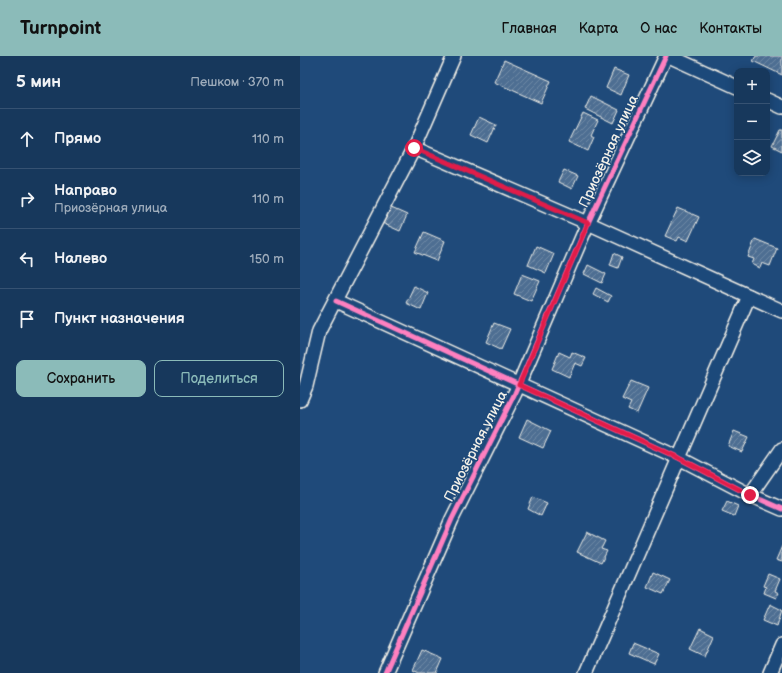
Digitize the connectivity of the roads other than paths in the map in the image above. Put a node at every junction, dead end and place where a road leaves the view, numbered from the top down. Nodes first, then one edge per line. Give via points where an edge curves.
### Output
1 (454, 56) edge
2 (668, 56) edge
3 (734, 86) edge
4 (770, 101) edge
5 (782, 107) edge
6 (414, 148) junction
7 (588, 223) junction
8 (749, 296) junction
9 (336, 301) junction
10 (782, 311) edge
11 (519, 385) junction
12 (300, 400) edge
13 (782, 449) edge
14 (679, 458) junction
15 (750, 495) junction
16 (782, 509) edge
17 (782, 645) edge
18 (385, 673) edge
19 (586, 673) edge
20 (770, 673) edge

1 - 6 street
2 - 3 street
2 - 7 street, Приозёрная улица
4 - 5 street
6 - 7 street
6 - 9 street
7 - 8 street
7 - 11 street, Приозёрная улица
8 - 10 street
8 - 14 street
9 - 11 street
9 - 12 street via 319,331 306,386
11 - 14 street
11 - 18 street, Приозёрная улица via 452,519
13 - 15 street
14 - 15 street
14 - 19 street
15 - 16 street
17 - 20 street

